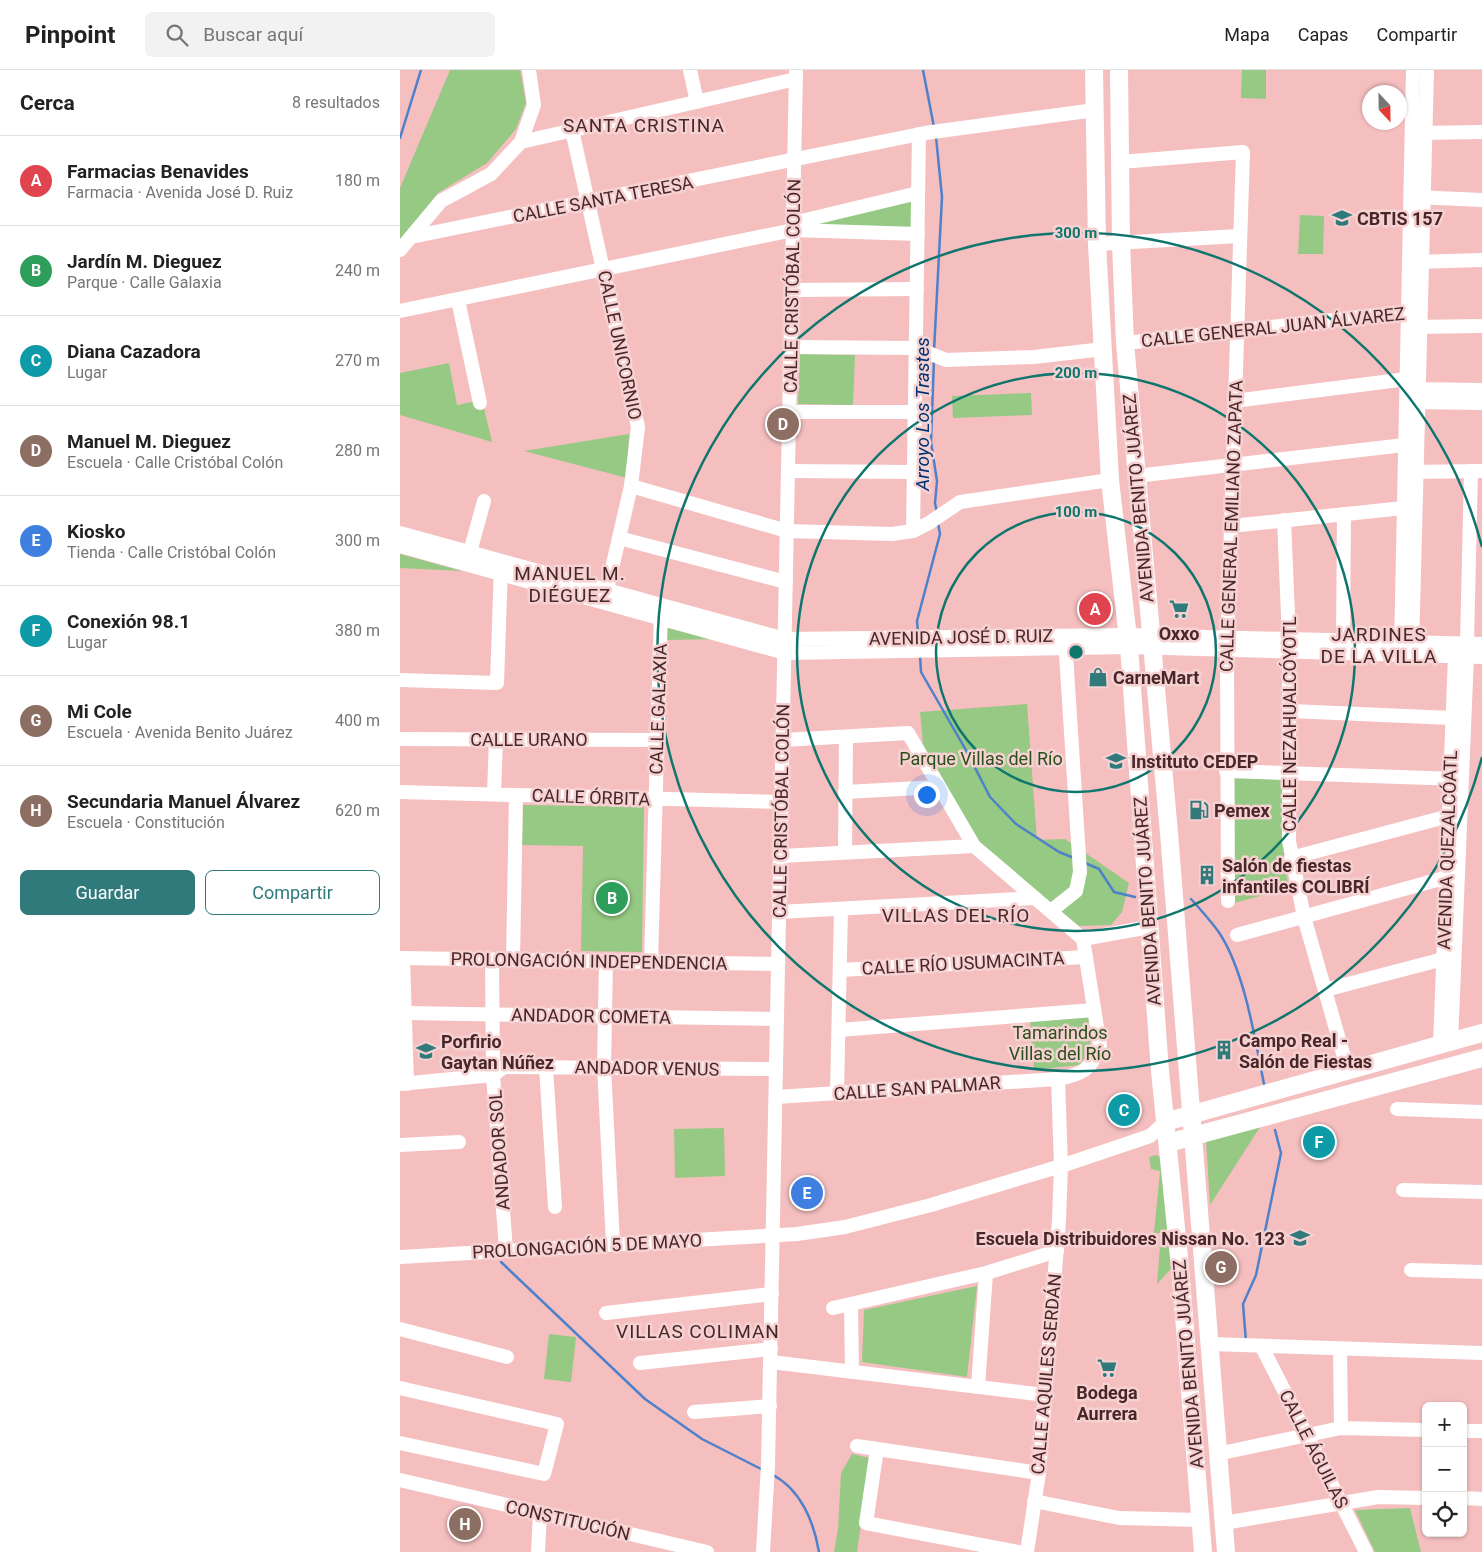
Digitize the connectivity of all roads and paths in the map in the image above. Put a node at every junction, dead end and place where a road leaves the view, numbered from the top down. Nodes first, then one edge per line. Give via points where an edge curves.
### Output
1 (528, 70) edge
2 (690, 70) edge
3 (1094, 70) edge
4 (1120, 70) edge
5 (1413, 70) edge
6 (1427, 70) edge
7 (796, 75) edge
8 (697, 102) junction
9 (1095, 110) junction
10 (572, 130) junction
11 (1482, 132) edge
12 (1419, 133) junction
13 (922, 134) junction
14 (520, 142) junction
15 (794, 160) junction
16 (1120, 162) junction
17 (918, 193) junction
18 (1417, 197) junction
19 (1482, 200) edge
20 (588, 202) junction
21 (793, 226) junction
22 (918, 234) junction
23 (1239, 236) junction
24 (411, 237) junction
25 (1121, 242) junction
26 (1097, 244) junction
27 (400, 250) edge
28 (1482, 260) edge
29 (1416, 262) junction
30 (603, 269) junction
31 (917, 289) junction
32 (792, 290) junction
33 (458, 300) junction
34 (1415, 311) junction
35 (400, 312) edge
36 (1482, 326) edge
37 (1414, 327) junction
38 (1236, 330) junction
39 (1125, 343) junction
40 (791, 347) junction
41 (916, 348) junction
42 (1103, 349) junction
43 (1482, 390) edge
44 (1411, 392) junction
45 (1234, 401) junction
46 (480, 403) dead end
47 (1482, 403) edge
48 (790, 412) junction
49 (915, 412) junction
50 (1411, 444) junction
51 (1233, 466) junction
52 (788, 471) junction
53 (1477, 471) edge
54 (914, 472) junction
55 (1411, 472) junction
56 (1136, 476) junction
57 (1110, 480) junction
58 (632, 486) junction
59 (484, 501) dead end
60 (1410, 507) junction
61 (1344, 514) junction
62 (1284, 520) junction
63 (1231, 526) junction
64 (913, 530) junction
65 (787, 531) junction
66 (400, 533) edge
67 (619, 538) junction
68 (400, 546) edge
69 (470, 552) junction
70 (501, 567) junction
71 (786, 582) junction
72 (607, 590) junction
73 (661, 612) junction
74 (1343, 640) junction
75 (1129, 641) junction
76 (1065, 642) junction
77 (1151, 642) junction
78 (1228, 644) junction
79 (1482, 644) edge
80 (1289, 645) junction
81 (785, 646) junction
82 (1407, 648) junction
83 (1463, 652) junction
84 (1482, 656) edge
85 (400, 680) edge
86 (1290, 712) junction
87 (1452, 718) junction
88 (846, 736) junction
89 (400, 739) edge
90 (496, 739) junction
91 (657, 740) junction
92 (783, 740) junction
93 (1226, 771) junction
94 (1288, 773) junction
95 (1456, 779) junction
96 (938, 787) junction
97 (400, 792) edge
98 (845, 792) junction
99 (494, 794) junction
100 (516, 795) junction
101 (656, 799) junction
102 (782, 802) junction
103 (1449, 816) junction
104 (1168, 834) junction
105 (1142, 835) junction
106 (974, 846) junction
107 (845, 852) junction
108 (781, 856) junction
109 (1291, 858) junction
110 (1452, 876) junction
111 (1035, 898) junction
112 (1228, 901) dead end
113 (842, 909) junction
114 (1051, 911) junction
115 (779, 912) junction
116 (1304, 916) junction
117 (1149, 927) junction
118 (1237, 935) dead end
119 (1083, 939) junction
120 (1086, 957) junction
121 (1449, 957) junction
122 (401, 958) edge
123 (492, 960) junction
124 (513, 960) junction
125 (606, 962) junction
126 (651, 962) junction
127 (778, 964) junction
128 (840, 970) junction
129 (1325, 990) junction
130 (1094, 1010) junction
131 (404, 1013) junction
132 (492, 1015) junction
133 (604, 1016) junction
134 (777, 1019) junction
135 (839, 1030) junction
136 (1482, 1033) edge
137 (1446, 1043) junction
138 (1482, 1058) edge
139 (546, 1067) junction
140 (604, 1067) junction
141 (776, 1069) junction
142 (1348, 1070) junction
143 (493, 1075) junction
144 (1058, 1079) junction
145 (403, 1084) edge
146 (837, 1094) junction
147 (776, 1098) junction
148 (1396, 1109) dead end
149 (1482, 1112) edge
150 (1191, 1114) junction
151 (1165, 1122) junction
152 (1150, 1136) junction
153 (1192, 1136) junction
154 (459, 1142) dead end
155 (1168, 1143) junction
156 (400, 1145) edge
157 (1061, 1166) junction
158 (1403, 1190) dead end
159 (1482, 1192) edge
160 (555, 1207) dead end
161 (773, 1235) junction
162 (613, 1244) junction
163 (506, 1250) junction
164 (1057, 1251) junction
165 (400, 1257) edge
166 (1411, 1270) dead end
167 (1482, 1272) edge
168 (986, 1273) junction
169 (772, 1294) junction
170 (851, 1304) junction
171 (833, 1308) dead end
172 (606, 1313) dead end
173 (400, 1329) edge
174 (1211, 1344) junction
175 (1262, 1347) junction
176 (1340, 1349) junction
177 (1482, 1353) edge
178 (771, 1356) junction
179 (507, 1357) dead end
180 (640, 1364) dead end
181 (852, 1372) junction
182 (978, 1387) junction
183 (400, 1388) edge
184 (1045, 1395) junction
185 (770, 1406) junction
186 (694, 1412) dead end
187 (1342, 1428) junction
188 (1422, 1430) edge
189 (1467, 1431) edge
190 (1482, 1431) edge
191 (1307, 1435) junction
192 (400, 1443) edge
193 (857, 1446) dead end
194 (877, 1449) junction
195 (1218, 1454) junction
196 (1039, 1472) junction
197 (400, 1480) edge
198 (1422, 1498) edge
199 (1467, 1498) edge
200 (1482, 1499) edge
201 (1034, 1501) junction
202 (1341, 1502) junction
203 (540, 1514) junction
204 (1200, 1520) junction
205 (1224, 1524) junction
206 (538, 1552) edge
207 (707, 1552) edge
208 (763, 1552) edge
209 (1018, 1552) edge
210 (1027, 1552) edge
211 (1203, 1552) edge
212 (1226, 1552) edge
213 (1366, 1552) edge

1 - 14 street via 534,105
2 - 8 street
3 - 9 main road, AVENIDA BENITO JUÁREZ
4 - 16 main road, AVENIDA BENITO JUÁREZ
5 - 12 street
6 - 12 street
7 - 8 street
7 - 15 street, CALLE CRISTÓBAL COLÓN
8 - 10 street
9 - 13 street, CALLE SANTA TERESA
9 - 26 main road, AVENIDA BENITO JUÁREZ
10 - 14 street
10 - 20 street, CALLE UNICORNIO
11 - 12 street
12 - 18 street
13 - 15 street, CALLE SANTA TERESA
13 - 17 street
14 - 24 street via 491,174 441,201
15 - 20 street, CALLE SANTA TERESA
15 - 21 street, CALLE CRISTÓBAL COLÓN
16 - 23 street, CALLE GENERAL EMILIANO ZAPATA via 1243,152
16 - 25 main road, AVENIDA BENITO JUÁREZ
17 - 21 street
17 - 22 street
18 - 19 street
18 - 29 street
20 - 24 street, CALLE SANTA TERESA
20 - 30 street, CALLE UNICORNIO
21 - 22 street
21 - 30 street
21 - 32 street, CALLE CRISTÓBAL COLÓN
22 - 31 street
23 - 25 street
23 - 38 street, CALLE GENERAL EMILIANO ZAPATA
24 - 27 street
25 - 26 street
25 - 39 main road, AVENIDA BENITO JUÁREZ
26 - 42 main road, AVENIDA BENITO JUÁREZ
28 - 29 street
29 - 34 street
30 - 33 street
30 - 58 street, CALLE UNICORNIO via 638,428
31 - 32 street
31 - 41 street
32 - 40 street, CALLE CRISTÓBAL COLÓN
33 - 35 street
33 - 46 street
34 - 37 street
34 - 38 street, CALLE GENERAL JUAN ÁLVAREZ
36 - 37 street
37 - 44 street
38 - 39 street, CALLE GENERAL JUAN ÁLVAREZ
38 - 45 street, CALLE GENERAL EMILIANO ZAPATA
39 - 56 main road, AVENIDA BENITO JUÁREZ
40 - 41 street
40 - 48 street, CALLE CRISTÓBAL COLÓN
41 - 42 street via 946,360 1034,357
41 - 49 street
42 - 57 main road, AVENIDA BENITO JUÁREZ
43 - 44 street
44 - 45 street
44 - 47 street
44 - 50 street
45 - 51 street, CALLE GENERAL EMILIANO ZAPATA
48 - 49 street
48 - 52 street, CALLE CRISTÓBAL COLÓN
49 - 54 street
50 - 51 street
50 - 55 street
51 - 56 street
51 - 63 street, CALLE GENERAL EMILIANO ZAPATA
52 - 54 street
52 - 65 street, CALLE CRISTÓBAL COLÓN
53 - 55 street
53 - 83 street, AVENIDA QUEZALCÓATL
54 - 64 street
55 - 60 street
56 - 77 main road, AVENIDA BENITO JUÁREZ
57 - 64 street via 960,502 930,523
57 - 75 main road, AVENIDA BENITO JUÁREZ
58 - 65 street
58 - 67 street, CALLE UNICORNIO
59 - 69 street
60 - 61 street
60 - 82 street
61 - 62 street
61 - 74 street
62 - 63 street
62 - 80 street, CALLE NEZAHUALCÓYOTL
63 - 78 street, CALLE GENERAL EMILIANO ZAPATA
64 - 65 street via 892,534
65 - 71 street, CALLE CRISTÓBAL COLÓN
66 - 69 street
67 - 71 street
67 - 72 street, CALLE UNICORNIO
68 - 70 street
69 - 70 street
70 - 72 street
70 - 73 street
70 - 85 street via 497,683
71 - 81 street, CALLE CRISTÓBAL COLÓN
72 - 73 street
73 - 81 street, AVENIDA JOSÉ D. RUIZ
73 - 91 street, CALLE GALAXIA
74 - 80 street, AVENIDA JOSÉ D. RUIZ
74 - 82 street, AVENIDA JOSÉ D. RUIZ
75 - 76 street, AVENIDA JOSÉ D. RUIZ
75 - 77 street, AVENIDA JOSÉ D. RUIZ
75 - 105 main road, AVENIDA BENITO JUÁREZ
76 - 81 street, AVENIDA JOSÉ D. RUIZ
76 - 114 street via 1080,872 1076,891
77 - 78 street, AVENIDA JOSÉ D. RUIZ
77 - 104 main road, AVENIDA BENITO JUÁREZ
78 - 80 street, AVENIDA JOSÉ D. RUIZ
78 - 93 street, CALLE GENERAL EMILIANO ZAPATA
79 - 83 street
80 - 82 street, AVENIDA JOSÉ D. RUIZ
80 - 86 street, CALLE NEZAHUALCÓYOTL
81 - 92 street, CALLE CRISTÓBAL COLÓN
82 - 83 street, AVENIDA JOSÉ D. RUIZ
83 - 84 street
83 - 87 street, AVENIDA QUEZALCÓATL
83 - 95 street, AVENIDA QUEZALCÓATL
86 - 87 street
86 - 94 street, CALLE NEZAHUALCÓYOTL
87 - 95 street, AVENIDA QUEZALCÓATL
88 - 92 street
88 - 96 street via 908,733
88 - 98 street
89 - 90 street, CALLE URANO
90 - 91 street, CALLE URANO
90 - 99 street
91 - 101 street, CALLE GALAXIA
92 - 102 street, CALLE CRISTÓBAL COLÓN
93 - 94 street
93 - 112 street, CALLE GENERAL EMILIANO ZAPATA
94 - 95 street
94 - 109 street, CALLE NEZAHUALCÓYOTL
95 - 103 street, AVENIDA QUEZALCÓATL
95 - 110 street, AVENIDA QUEZALCÓATL
96 - 98 street
96 - 106 street
97 - 99 street, CALLE ÓRBITA
98 - 107 street
99 - 100 street, CALLE ÓRBITA
100 - 101 street, CALLE ÓRBITA
100 - 124 street
101 - 102 street, CALLE ÓRBITA
101 - 126 street, CALLE GALAXIA
102 - 108 street, CALLE CRISTÓBAL COLÓN
103 - 109 street
103 - 110 street, AVENIDA QUEZALCÓATL
104 - 105 main road
104 - 150 main road, AVENIDA BENITO JUÁREZ
105 - 117 main road, AVENIDA BENITO JUÁREZ
106 - 107 street
106 - 111 street
107 - 108 street
108 - 115 street, CALLE CRISTÓBAL COLÓN
109 - 116 street, CALLE NEZAHUALCÓYOTL
110 - 116 street
110 - 121 street, AVENIDA QUEZALCÓATL
111 - 113 street
111 - 114 street
113 - 115 street
113 - 128 street
114 - 119 street
115 - 127 street, CALLE CRISTÓBAL COLÓN
116 - 118 street
116 - 129 street, CALLE NEZAHUALCÓYOTL
117 - 119 street, CALLE RÍO USUMACINTA
117 - 151 main road, AVENIDA BENITO JUÁREZ
119 - 120 street, CALLE SAN PALMAR
120 - 128 street, CALLE RÍO USUMACINTA
120 - 130 street, CALLE SAN PALMAR
121 - 129 street
121 - 137 street, AVENIDA QUEZALCÓATL
122 - 123 street, PROLONGACIÓN INDEPENDENCIA
122 - 131 street
123 - 124 street, PROLONGACIÓN INDEPENDENCIA
123 - 132 street, ANDADOR SOL
124 - 125 street, PROLONGACIÓN INDEPENDENCIA
125 - 126 street, PROLONGACIÓN INDEPENDENCIA
125 - 133 street
126 - 127 street, PROLONGACIÓN INDEPENDENCIA
127 - 134 street, CALLE CRISTÓBAL COLÓN
128 - 135 street
129 - 142 street, CALLE NEZAHUALCÓYOTL
130 - 135 street
130 - 144 street, CALLE SAN PALMAR via 1100,1046 1094,1063 1078,1075
131 - 132 street, ANDADOR COMETA
131 - 145 street
132 - 133 street, ANDADOR COMETA
132 - 143 street, ANDADOR SOL
133 - 134 street, ANDADOR COMETA
133 - 140 street
134 - 141 street, CALLE CRISTÓBAL COLÓN
135 - 146 street
136 - 137 main road
137 - 142 main road
138 - 153 main road
139 - 140 street, ANDADOR VENUS
139 - 143 street, ANDADOR VENUS via 504,1067
139 - 160 street
140 - 141 street, ANDADOR VENUS
140 - 162 street
141 - 147 street, CALLE CRISTÓBAL COLÓN
142 - 150 main road
143 - 145 street, ANDADOR VENUS
143 - 163 street, ANDADOR SOL
144 - 146 street, CALLE SAN PALMAR
144 - 157 street, CALLE AQUILES SERDÁN
146 - 147 street, CALLE SAN PALMAR
147 - 161 street, CALLE CRISTÓBAL COLÓN
148 - 149 street
150 - 151 main road
150 - 153 main road, AVENIDA BENITO JUÁREZ
151 - 152 street
151 - 155 main road, AVENIDA BENITO JUÁREZ
152 - 155 street
152 - 157 street, PROLONGACIÓN 5 DE MAYO
153 - 155 main road
153 - 174 main road, AVENIDA BENITO JUÁREZ
154 - 156 street
155 - 204 main road, AVENIDA BENITO JUÁREZ
157 - 161 street, PROLONGACIÓN 5 DE MAYO via 932,1205 845,1226
157 - 164 street, CALLE AQUILES SERDÁN
158 - 159 street
161 - 162 street, PROLONGACIÓN 5 DE MAYO
161 - 169 street, CALLE CRISTÓBAL COLÓN
162 - 163 street, PROLONGACIÓN 5 DE MAYO
163 - 165 street, PROLONGACIÓN 5 DE MAYO
164 - 168 street
164 - 184 street, CALLE AQUILES SERDÁN
166 - 167 street
168 - 170 street
168 - 182 street
169 - 172 street
169 - 178 street, CALLE CRISTÓBAL COLÓN
170 - 171 street
170 - 181 street
173 - 179 street
174 - 175 street
174 - 195 main road, AVENIDA BENITO JUÁREZ
175 - 176 street
175 - 191 street, CALLE ÁGUILAS
176 - 177 street
176 - 187 street
178 - 180 street
178 - 181 street
178 - 185 street, CALLE CRISTÓBAL COLÓN
181 - 182 street
182 - 184 street
183 - 192 street via 557,1424 544,1474
184 - 196 street, CALLE AQUILES SERDÁN
185 - 186 street
185 - 208 street, CALLE CRISTÓBAL COLÓN
187 - 188 street
187 - 191 street
189 - 190 street
191 - 195 street
191 - 202 street, CALLE ÁGUILAS
193 - 194 street
194 - 196 street
194 - 209 street via 866,1523
195 - 205 main road, AVENIDA BENITO JUÁREZ
196 - 201 street, CALLE AQUILES SERDÁN
197 - 203 street, CONSTITUCIÓN
198 - 202 street via 1378,1497
199 - 200 street
201 - 204 street via 1119,1518
201 - 210 street, CALLE AQUILES SERDÁN
202 - 205 street
202 - 213 street, CALLE ÁGUILAS
203 - 206 street
203 - 207 street, CONSTITUCIÓN
204 - 211 main road, AVENIDA BENITO JUÁREZ
205 - 212 main road, AVENIDA BENITO JUÁREZ

